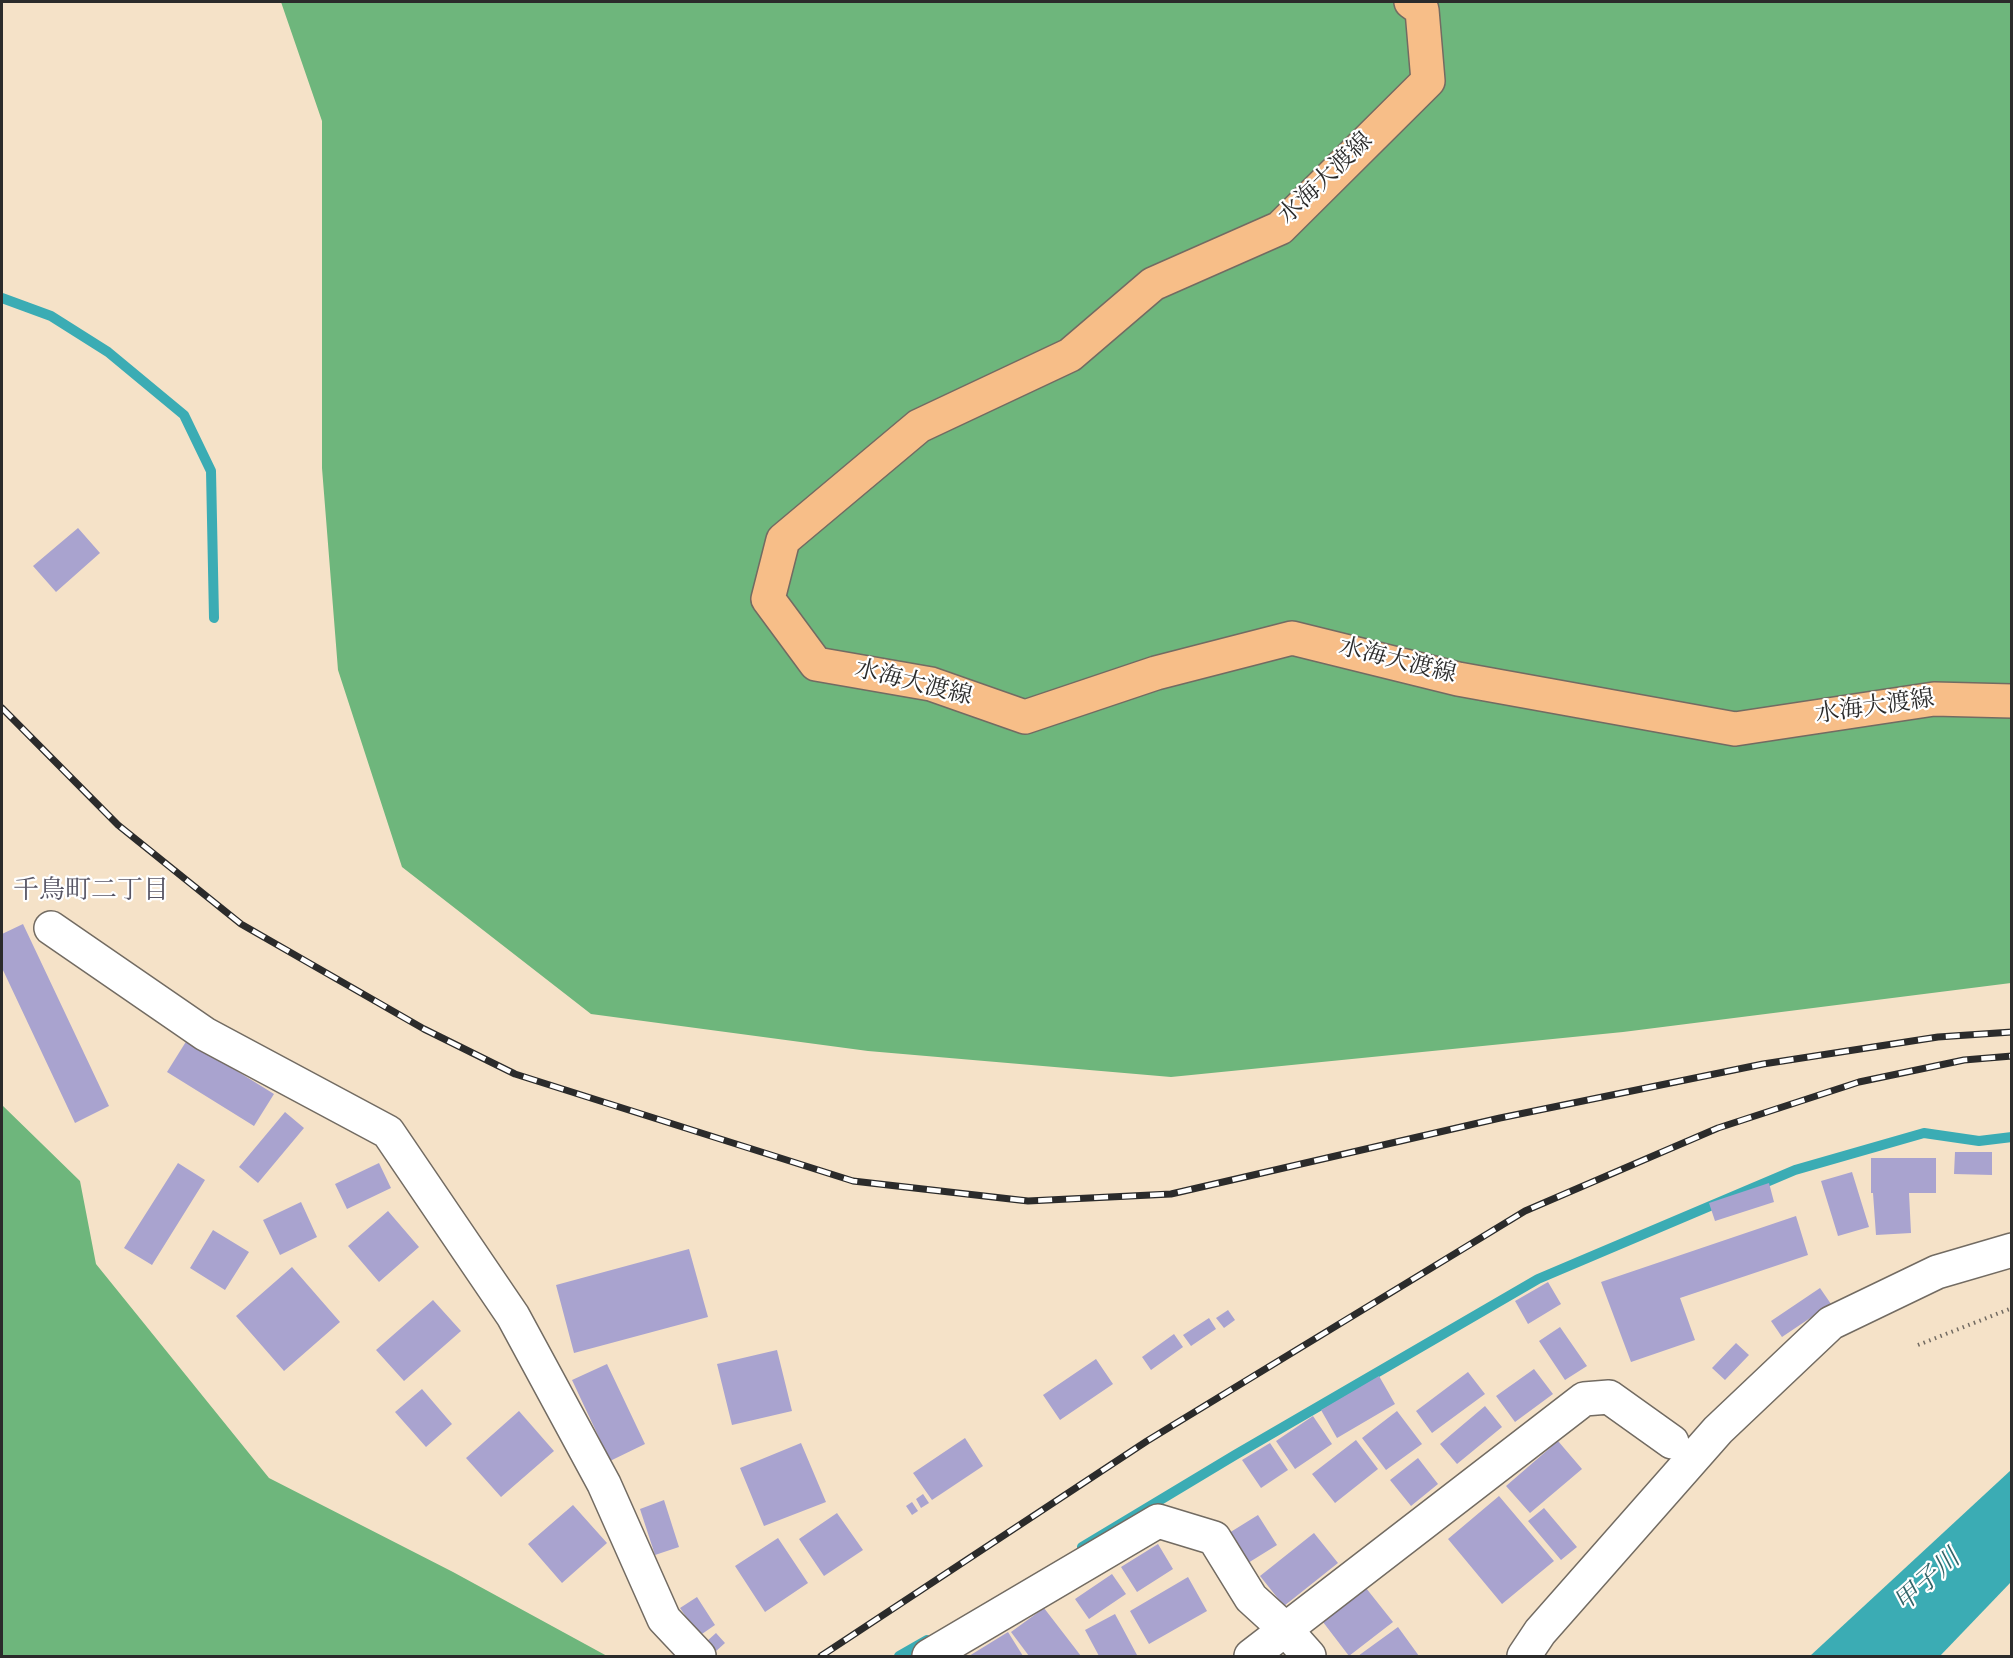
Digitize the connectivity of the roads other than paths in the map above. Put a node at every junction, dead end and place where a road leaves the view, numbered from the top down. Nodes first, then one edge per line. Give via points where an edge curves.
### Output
1 (1410, 2) edge
2 (2012, 701) edge
3 (51, 928) dead end
4 (2012, 1250) edge
5 (1672, 1442) dead end
6 (1285, 1629) junction
7 (699, 1656) edge
8 (929, 1656) edge
9 (1251, 1656) edge
10 (1309, 1656) edge
11 (1524, 1656) edge

1 - 2 main road, 水海大渡線 via 1422,10 1428,81 1280,228 1153,284 1070,355 919,426 783,540 768,599 816,664 931,684 1025,717 1156,673 1292,638 1458,679 1736,729 1934,699
3 - 7 street via 205,1034 388,1132 513,1316 604,1484 664,1619
4 - 11 street via 1937,1272 1832,1323 1718,1430 1540,1632
5 - 6 street via 1609,1397 1584,1399
6 - 8 street via 1251,1598 1214,1538 1158,1521
6 - 9 street
6 - 10 street

